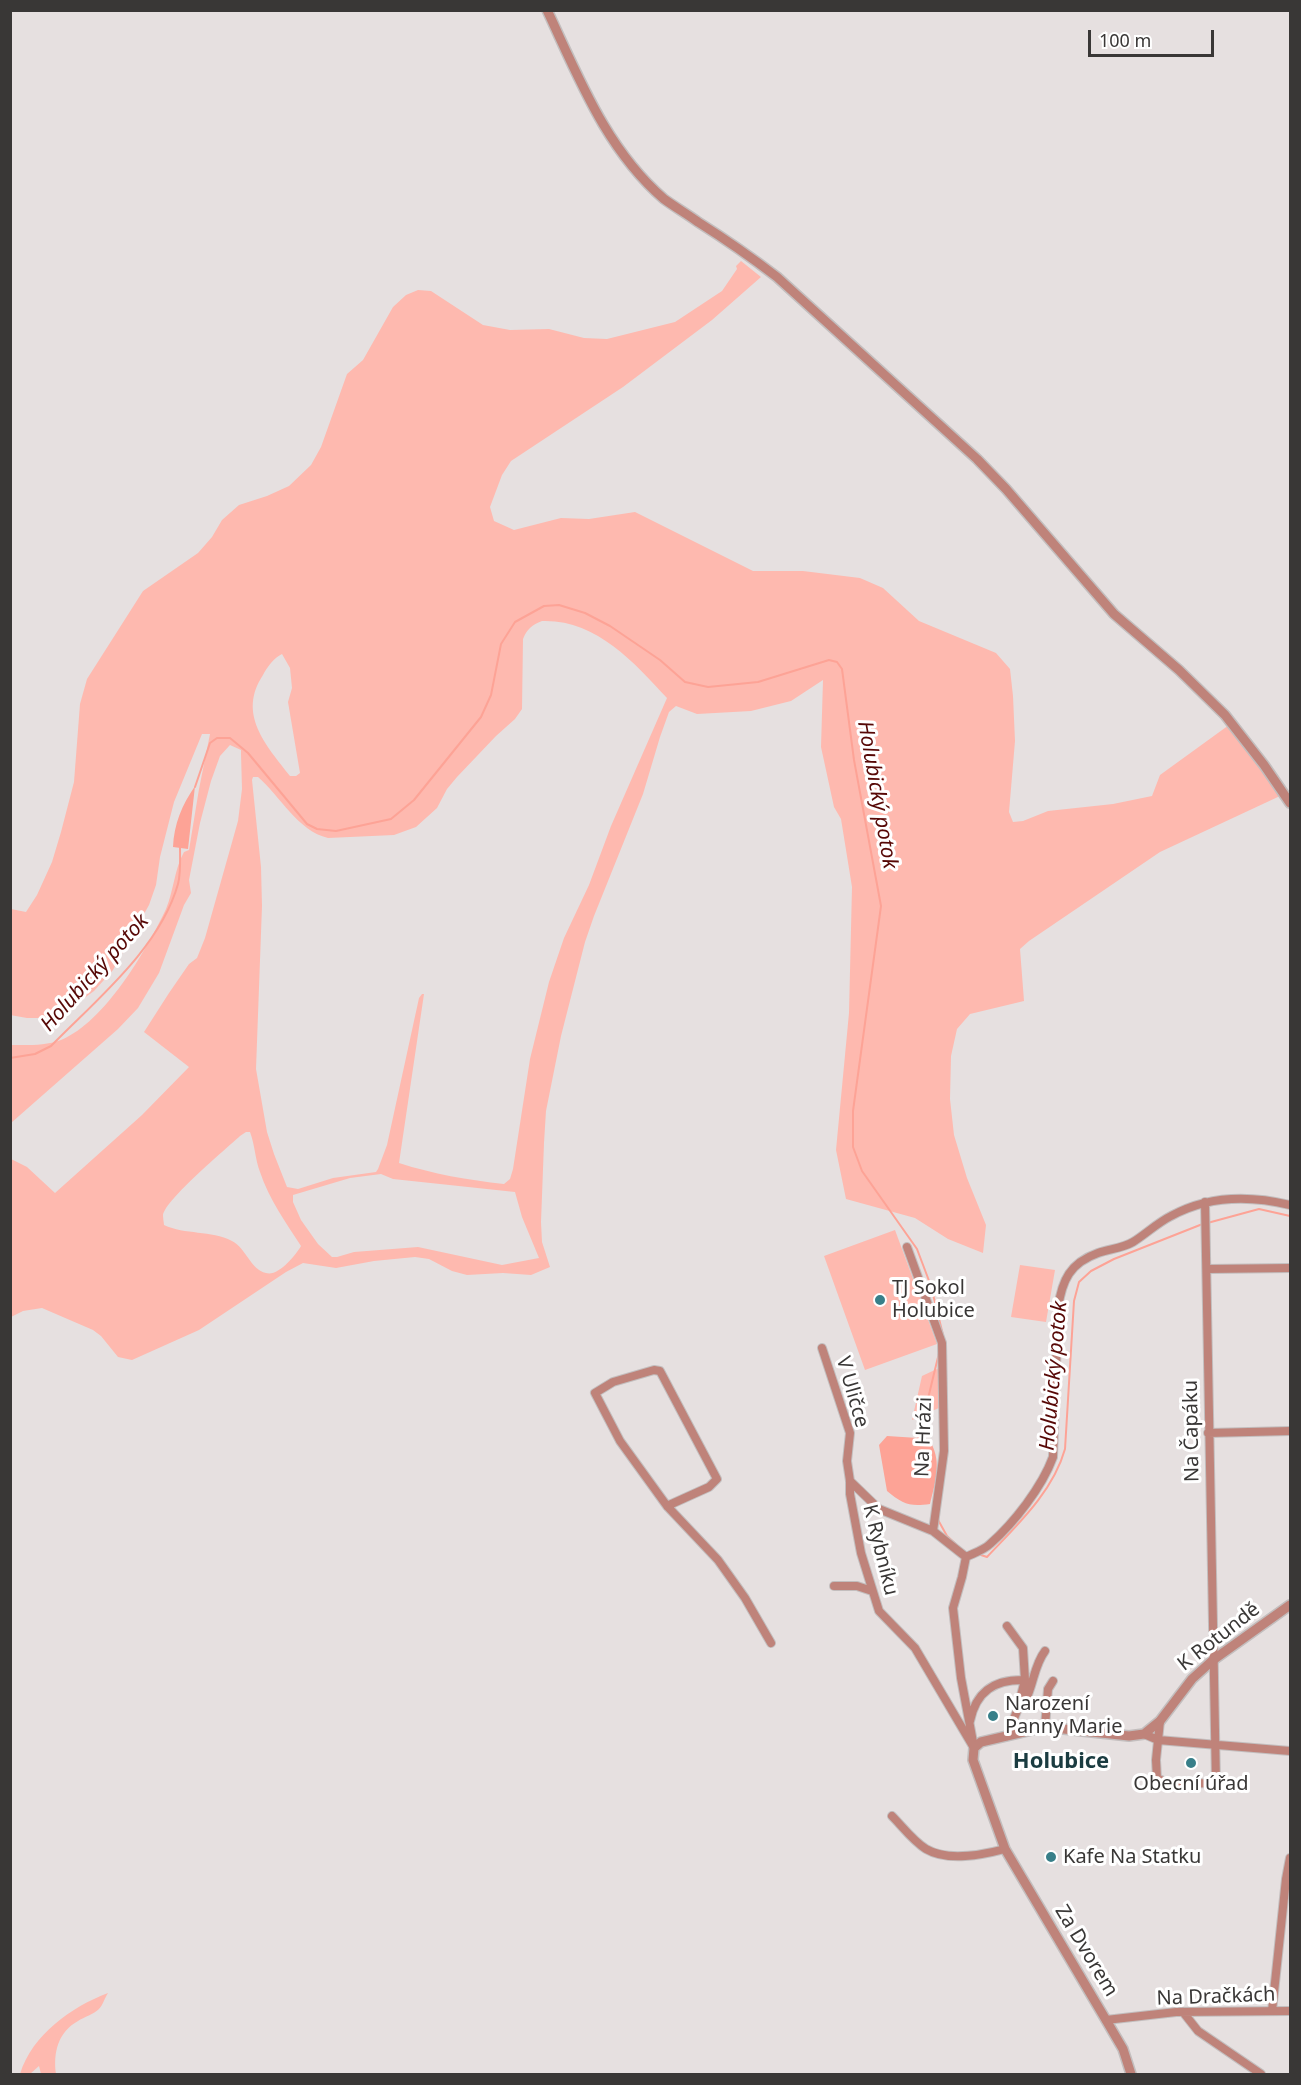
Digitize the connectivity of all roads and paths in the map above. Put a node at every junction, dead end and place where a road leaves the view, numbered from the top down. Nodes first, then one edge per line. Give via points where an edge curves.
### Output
1 (547, 10) edge
2 (1290, 803) edge
3 (1205, 1202) junction
4 (1290, 1205) edge
5 (908, 1247) dead end
6 (1290, 1268) edge
7 (1206, 1269) junction
8 (822, 1348) dead end
9 (1290, 1431) edge
10 (1208, 1433) junction
11 (850, 1480) junction
12 (667, 1506) junction
13 (933, 1531) junction
14 (966, 1557) junction
15 (834, 1586) dead end
16 (872, 1591) junction
17 (1290, 1605) edge
18 (1007, 1626) dead end
19 (771, 1643) dead end
20 (1045, 1652) dead end
21 (1213, 1660) junction
22 (1025, 1680) junction
23 (1053, 1681) dead end
24 (1017, 1711) junction
25 (1160, 1721) junction
26 (969, 1725) junction
27 (1045, 1727) junction
28 (1144, 1734) junction
29 (1007, 1736) junction
30 (1158, 1740) junction
31 (1214, 1743) junction
32 (974, 1748) junction
33 (1290, 1751) edge
34 (892, 1816) dead end
35 (1005, 1849) junction
36 (1290, 1858) edge
37 (1288, 1880) edge
38 (1272, 2011) junction
39 (1290, 2011) edge
40 (1183, 2012) junction
41 (1106, 2020) junction
42 (1131, 2074) edge
43 (1261, 2074) edge

1 - 2 street via 603,127 637,171 665,199 777,277 977,459 1114,614 1225,715
3 - 4 street via 1237,1197
3 - 7 street, Na Čapáku
3 - 14 street via 1169,1217 1131,1243 1083,1260 1064,1280 1058,1308 1053,1458 1038,1488 1014,1518 989,1545
5 - 13 street, Na Hrázi via 942,1343 944,1451
6 - 7 street
7 - 10 street, Na Čapáku
8 - 11 street, V Uličce via 850,1433
9 - 10 street
10 - 21 street, Na Čapáku
11 - 13 street via 879,1509
11 - 16 street, K Rybníku via 861,1553
12 - 12 street via 709,1487 717,1479 660,1371 654,1370 613,1382 595,1393 620,1442
12 - 19 street via 718,1560
13 - 14 street
14 - 26 street via 953,1608
15 - 16 street via 857,1586
16 - 32 street, K Rybníku via 879,1611 915,1648
17 - 21 street, K Rotundě
18 - 22 street via 1023,1648
20 - 24 street via 1027,1699
21 - 25 street, K Rotundě via 1192,1679
21 - 31 street, Na Čapáku
22 - 24 street
22 - 26 street via 1009,1680 980,1695
23 - 27 street via 1048,1689
24 - 29 street
25 - 28 street, K Rotundě
25 - 30 street
26 - 32 street
27 - 28 street via 1129,1736
27 - 29 street
28 - 30 street
29 - 32 street via 981,1742
30 - 31 street
30 - 31 street, Na Čapáku via 1157,1778 1169,1784 1216,1783
31 - 33 street
32 - 35 street, Za Dvorem via 974,1760
34 - 35 street via 927,1850 958,1856
35 - 41 street, Za Dvorem
36 - 37 street
37 - 38 street
38 - 39 street, Na Dračkách
38 - 40 street, Na Dračkách
40 - 41 street, Na Dračkách
40 - 43 street via 1198,2031
41 - 42 street, Za Dvorem

